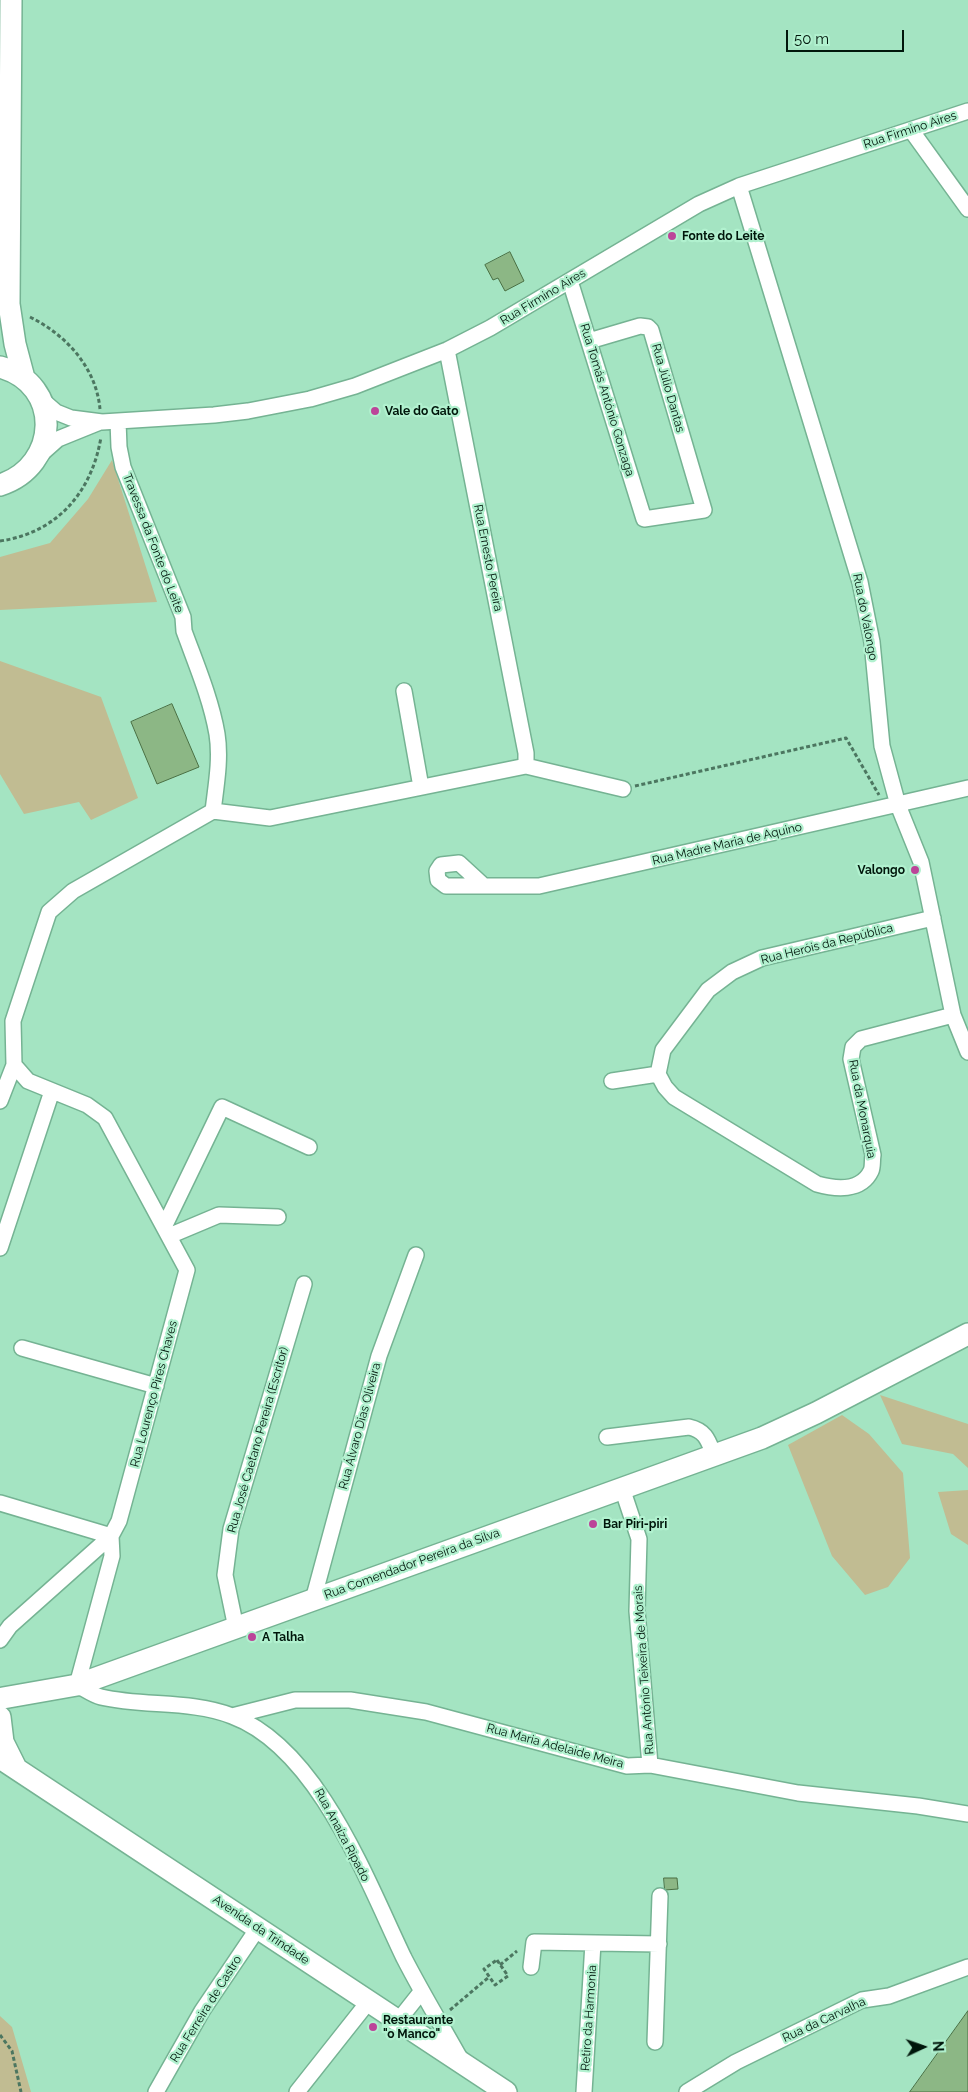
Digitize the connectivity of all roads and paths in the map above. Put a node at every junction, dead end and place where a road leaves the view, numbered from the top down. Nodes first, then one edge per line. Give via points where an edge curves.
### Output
1 (11, 0) edge
2 (968, 111) edge
3 (911, 130) junction
4 (739, 186) junction
5 (968, 209) edge
6 (570, 280) junction
7 (10, 311) junction
8 (589, 341) junction
9 (447, 350) junction
10 (0, 367) edge
11 (24, 378) junction
12 (41, 399) junction
13 (118, 421) junction
14 (102, 422) junction
15 (40, 455) junction
16 (0, 485) edge
17 (644, 518) joint
18 (0, 541) edge
19 (404, 691) dead end
20 (526, 766) junction
21 (421, 787) junction
22 (968, 788) edge
23 (623, 789) joint
24 (898, 805) junction
25 (213, 811) junction
26 (484, 886) dead end
27 (933, 918) junction
28 (953, 1015) junction
29 (968, 1052) edge
30 (14, 1065) junction
31 (658, 1074) junction
32 (612, 1081) dead end
33 (52, 1091) junction
34 (0, 1101) edge
35 (309, 1147) dead end
36 (278, 1217) dead end
37 (166, 1232) junction
38 (0, 1248) edge
39 (416, 1255) dead end
40 (304, 1284) dead end
41 (968, 1334) edge
42 (22, 1348) dead end
43 (156, 1386) junction
44 (606, 1437) dead end
45 (714, 1455) junction
46 (622, 1488) junction
47 (0, 1503) edge
48 (111, 1536) junction
49 (312, 1600) junction
50 (236, 1628) junction
51 (0, 1640) edge
52 (77, 1685) junction
53 (1, 1705) edge
54 (232, 1716) junction
55 (8, 1763) edge
56 (650, 1765) junction
57 (968, 1814) edge
58 (660, 1896) dead end
59 (258, 1928) junction
60 (594, 1943) junction
61 (659, 1944) junction
62 (531, 1967) dead end
63 (968, 1967) edge
64 (490, 1977) junction
65 (421, 1992) junction
66 (369, 2002) junction
67 (438, 2020) junction
68 (398, 2021) junction
69 (0, 2035) edge
70 (655, 2042) dead end
71 (464, 2064) junction
72 (21, 2092) edge
73 (156, 2092) edge
74 (297, 2092) edge
75 (506, 2092) edge
76 (584, 2092) edge
77 (687, 2092) edge

1 - 7 main road
2 - 3 street, Rua Firmino Aires
3 - 4 street, Rua Firmino Aires
3 - 5 street
4 - 6 street, Rua Firmino Aires via 700,204
4 - 24 street, Rua do Valongo via 860,582 872,642 882,746
6 - 8 street, Rua Tomás António Gonzaga
6 - 9 street, Rua Firmino Aires
7 - 11 main road
7 - 14 path via 49,326 71,346 89,370 99,399
8 - 17 street, Rua Tomás António Gonzaga
8 - 17 street, Rua Júlio Dantas via 640,326 651,330 704,510
9 - 13 street, Rua Firmino Aires via 387,375 310,399 214,415
9 - 20 street, Rua Ernesto Pereira
10 - 11 main road
11 - 12 main road
12 - 14 street via 56,412 71,418
12 - 15 main road via 46,437
13 - 14 street, Rua Firmino Aires
13 - 25 street, Travessa da Fonte do Leite via 123,467 183,617 184,631 213,715 218,757
14 - 15 street via 58,439
14 - 18 path via 98,458 86,486 67,509 43,527 16,539
15 - 16 main road via 29,470
19 - 21 street
20 - 21 street
20 - 23 street
21 - 25 street via 270,818
22 - 24 street, Rua Madre Maria de Aquino
23 - 24 path via 846,738 880,797
24 - 26 street, Rua Madre Maria de Aquino via 539,886
24 - 27 street, Rua do Valongo via 921,862
25 - 30 street via 73,891 49,912 13,1021
27 - 28 street, Rua do Valongo
27 - 31 street, Rua Heróis da República via 762,958 732,972 708,990 663,1050
28 - 29 street, Rua do Valongo
28 - 31 street, Rua da Monarquia via 861,1039 853,1047 851,1059 873,1156 871,1171 862,1182 848,1187 834,1189 817,1184 674,1097
30 - 33 street via 28,1081
30 - 34 street
31 - 32 street
33 - 37 street, Rua Lourenço Pires Chaves via 87,1105 105,1118
33 - 38 street
35 - 37 street via 222,1107
36 - 37 street via 219,1215
37 - 43 street, Rua Lourenço Pires Chaves via 187,1270
39 - 49 street, Rua Álvaro Dias Oliveira via 379,1356
40 - 50 street, Rua José Caetano Pereira (Escritor) via 231,1529 225,1575
41 - 45 main road, Rua Comendador Pereira da Silva via 816,1413 762,1438
42 - 43 street
43 - 48 street, Rua Lourenço Pires Chaves via 119,1521
44 - 45 street via 689,1427 707,1435
45 - 46 main road, Rua Comendador Pereira da Silva
46 - 49 main road, Rua Comendador Pereira da Silva
46 - 56 street, Rua António Teixeira de Morais via 639,1539 637,1610
47 - 48 street
48 - 51 street, Rua Lourenço Pires Chaves via 10,1626
48 - 52 street via 112,1556
49 - 50 main road, Rua Comendador Pereira da Silva
50 - 52 main road, Rua Comendador Pereira da Silva
52 - 53 main road, Rua Comendador Pereira da Silva
52 - 54 street, Rua Anaíza Ripado via 99,1697 197,1708
53 - 55 main road
54 - 56 street, Rua Maria Adelaide Meira via 295,1700 350,1700 426,1712 627,1766
54 - 65 street, Rua Anaíza Ripado via 257,1729 288,1753 314,1783 342,1832
55 - 59 main road, Avenida da Trindade
56 - 57 street, Rua Maria Adelaide Meira via 798,1794
58 - 61 street
59 - 66 main road, Avenida da Trindade
59 - 73 street, Rua Ferreira de Castro via 202,2011
60 - 61 street
60 - 62 street via 534,1942
60 - 76 street, Retiro da Harmonia
61 - 70 street
63 - 77 street, Rua da Carvalha via 889,1996 862,2000 736,2062
64 - 64 path via 495,1985 508,1976 497,1960 484,1969
64 - 67 path
65 - 67 street, Rua Anaíza Ripado
65 - 68 street
66 - 68 main road, Avenida da Trindade
66 - 74 street
67 - 71 street, Rua Anaíza Ripado
68 - 71 main road, Avenida da Trindade
69 - 72 path via 12,2051
71 - 75 main road, Avenida da Trindade

